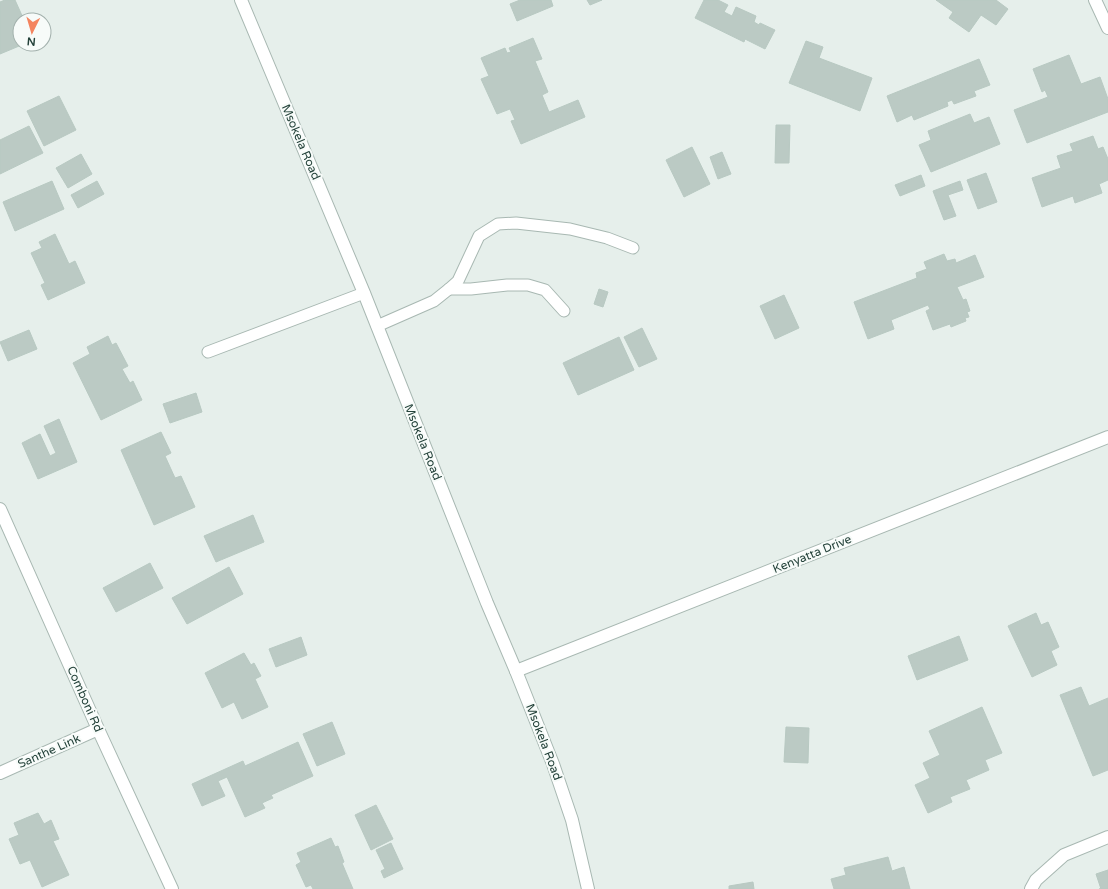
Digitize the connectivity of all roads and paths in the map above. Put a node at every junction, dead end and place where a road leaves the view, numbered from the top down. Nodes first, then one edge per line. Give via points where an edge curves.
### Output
1 (241, 0) edge
2 (1096, 0) edge
3 (1108, 28) edge
4 (633, 248) dead end
5 (449, 289) junction
6 (364, 293) junction
7 (564, 311) dead end
8 (377, 326) junction
9 (208, 352) dead end
10 (1108, 437) edge
11 (0, 509) edge
12 (516, 671) junction
13 (98, 729) junction
14 (0, 773) edge
15 (1108, 837) edge
16 (172, 889) edge
17 (588, 889) edge
18 (1031, 889) edge

1 - 6 street, Msokela Road
2 - 3 street
4 - 5 lane via 607,238 570,229 498,224 479,236 458,281
5 - 7 lane via 528,285 545,290
5 - 8 lane via 434,301
6 - 8 street, Msokela Road
6 - 9 lane
8 - 12 street, Msokela Road via 486,604
10 - 12 street, Kenyatta Drive
11 - 13 street, Comboni Rd
12 - 17 street, Msokela Road via 572,820
13 - 14 street, Santhe Link
13 - 16 street, Comboni Rd
15 - 18 street via 1064,855 1036,880

